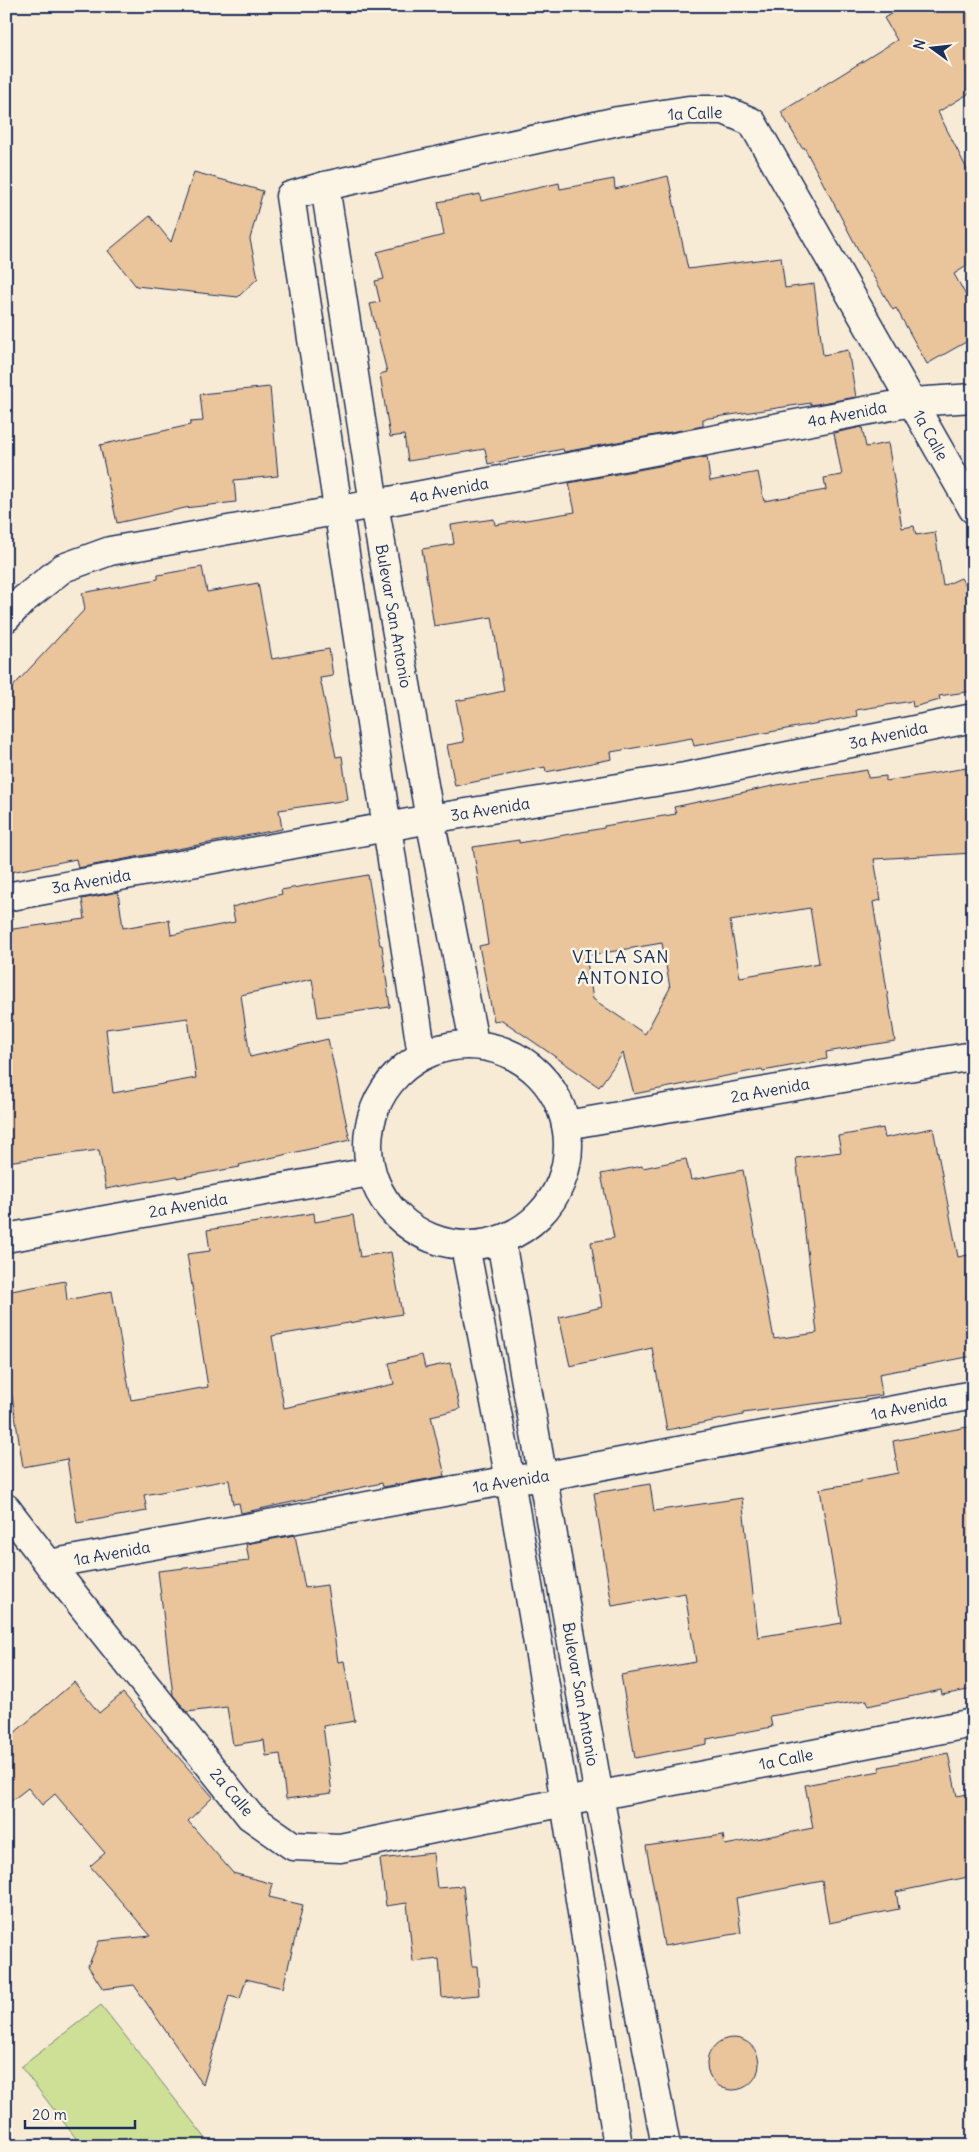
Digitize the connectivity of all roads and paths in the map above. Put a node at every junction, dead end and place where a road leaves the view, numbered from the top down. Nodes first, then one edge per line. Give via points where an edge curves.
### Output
1 (325, 186) junction
2 (973, 398) edge
3 (912, 402) junction
4 (374, 504) junction
5 (973, 509) edge
6 (338, 511) junction
7 (6, 618) edge
8 (973, 718) edge
9 (430, 819) junction
10 (386, 828) junction
11 (6, 897) edge
12 (470, 1044) junction
13 (422, 1055) junction
14 (973, 1056) edge
15 (566, 1125) junction
16 (370, 1172) junction
17 (6, 1238) edge
18 (501, 1240) junction
19 (466, 1246) junction
20 (973, 1395) edge
21 (542, 1477) junction
22 (510, 1480) junction
23 (6, 1508) edge
24 (49, 1564) junction
25 (973, 1723) edge
26 (599, 1796) junction
27 (565, 1802) junction
28 (618, 2146) edge
29 (666, 2146) edge

1 - 3 street, 1a Calle via 618,120 690,110 724,110 752,122
1 - 4 street, Bulevar San Antonio
1 - 6 street, 1a Calle via 290,196
2 - 3 street, 4a Avenida
3 - 4 street, 4a Avenida
3 - 5 street, 1a Calle
4 - 6 street, 4a Avenida
4 - 9 street, Bulevar San Antonio
6 - 7 street, 4a Avenida via 110,551 63,568
6 - 10 street
8 - 9 street, 3a Avenida via 685,777
9 - 10 street, 3a Avenida
9 - 12 street, Bulevar San Antonio via 472,1032
10 - 11 street, 3a Avenida
10 - 13 street
12 - 13 street via 439,1048
12 - 15 street via 504,1050 532,1068 554,1093
13 - 16 street via 387,1085 372,1112 367,1142
14 - 15 street, 2a Avenida
15 - 18 street via 568,1153 561,1182 547,1207 527,1227
16 - 17 street, 2a Avenida
16 - 19 street via 384,1202 406,1226 434,1241
18 - 19 street
18 - 21 street, Bulevar San Antonio
19 - 22 street, Bulevar San Antonio
20 - 21 street, 1a Avenida
21 - 22 street, 1a Avenida
21 - 26 street, Bulevar San Antonio
22 - 24 street, 1a Avenida
22 - 27 street, Bulevar San Antonio
23 - 24 street, 2a Calle
24 - 27 street, 2a Calle via 250,1816 294,1846 340,1848
25 - 26 street, 1a Calle
26 - 27 street, 2a Calle
26 - 29 street, Bulevar San Antonio
27 - 28 street, Bulevar San Antonio

